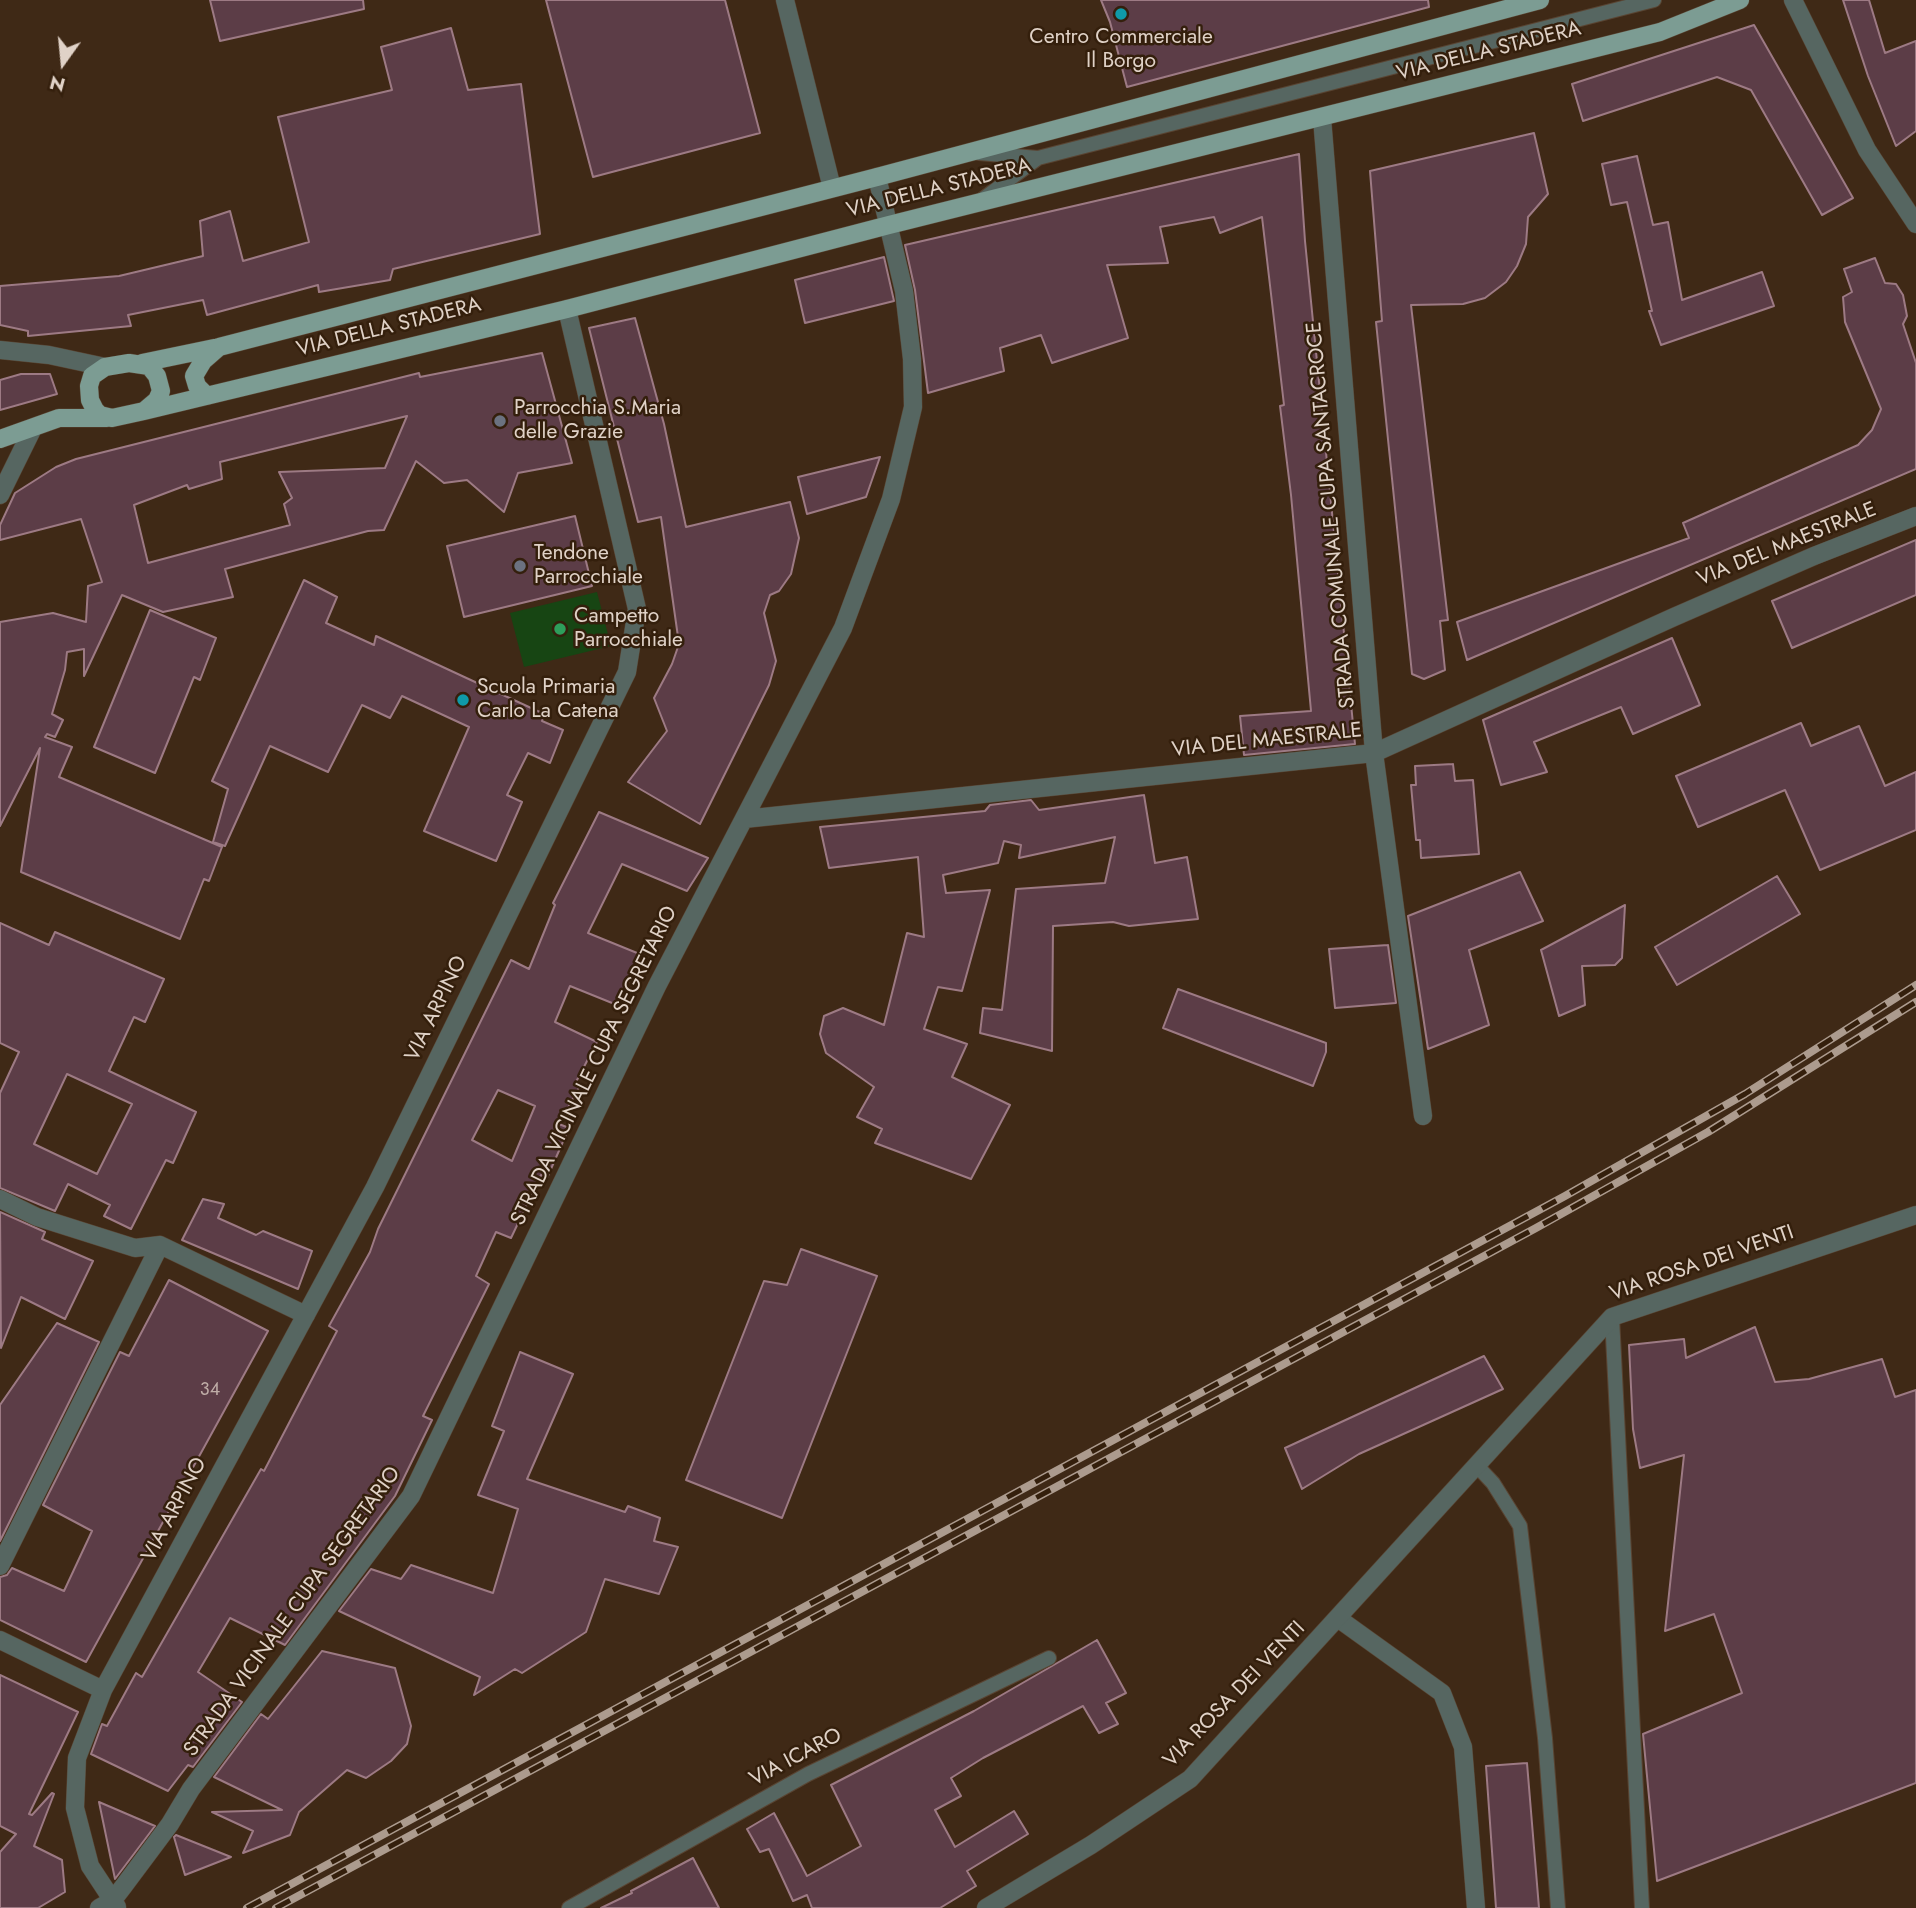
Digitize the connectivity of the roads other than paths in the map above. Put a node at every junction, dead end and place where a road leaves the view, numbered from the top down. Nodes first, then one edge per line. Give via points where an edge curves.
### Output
1 (785, 0) edge
2 (1540, 0) edge
3 (1654, 0) edge
4 (1740, 0) edge
5 (1793, 0) edge
6 (1322, 117) junction
7 (970, 152) junction
8 (1038, 158) junction
9 (877, 177) junction
10 (832, 188) junction
11 (977, 203) junction
12 (889, 225) junction
13 (1916, 225) edge
14 (567, 309) junction
15 (219, 347) junction
16 (0, 350) edge
17 (49, 355) junction
18 (142, 363) junction
19 (105, 367) junction
20 (89, 386) junction
21 (207, 396) junction
22 (144, 411) junction
23 (59, 418) junction
24 (107, 418) junction
25 (33, 428) junction
26 (0, 439) edge
27 (0, 495) edge
28 (1916, 516) edge
29 (1374, 753) junction
30 (744, 819) junction
31 (1423, 1116) dead end
32 (0, 1199) edge
33 (1916, 1215) edge
34 (160, 1245) junction
35 (306, 1315) junction
36 (1612, 1317) junction
37 (1478, 1467) junction
38 (0, 1566) edge
39 (1339, 1619) junction
40 (0, 1640) edge
41 (1049, 1658) dead end
42 (103, 1690) junction
43 (110, 1905) edge
44 (569, 1908) edge
45 (986, 1908) edge
46 (1476, 1908) edge
47 (1558, 1908) edge
48 (1642, 1908) edge

1 - 10 street
2 - 7 main road, VIA DELLA STADERA
3 - 8 lane
4 - 6 main road, VIA DELLA STADERA via 1660,32
5 - 13 street via 1867,150
6 - 11 main road, VIA DELLA STADERA
6 - 29 street, STRADA COMUNALE CUPA SANTACROCE
7 - 8 lane
7 - 9 main road, VIA DELLA STADERA
8 - 11 lane
9 - 10 main road, VIA DELLA STADERA
9 - 12 street, STRADA VICINALE CUPA SEGRETARIO
10 - 15 main road, VIA DELLA STADERA
11 - 12 main road, VIA DELLA STADERA
12 - 14 main road, VIA DELLA STADERA
12 - 30 street, STRADA VICINALE CUPA SEGRETARIO via 904,291 913,407 891,499 843,628
14 - 21 main road, VIA DELLA STADERA
14 - 35 street, VIA ARPINO via 637,609 627,672 375,1188
15 - 18 main road, VIA DELLA STADERA
15 - 21 main road via 194,376
16 - 17 street
17 - 19 street
17 - 20 street
18 - 19 main road
18 - 22 main road via 153,369 161,388 157,400
19 - 20 main road via 95,373
20 - 23 main road
20 - 24 main road via 94,410
21 - 22 main road, VIA DELLA STADERA
22 - 24 main road
23 - 24 main road
23 - 25 main road
25 - 26 main road
25 - 27 street
28 - 29 street, VIA DEL MAESTRALE via 1699,606
29 - 30 street, VIA DEL MAESTRALE
29 - 31 street, STRADA COMUNALE CUPA SANTACROCE
30 - 43 street, STRADA VICINALE CUPA SEGRETARIO via 651,998 411,1496 191,1789
32 - 34 street via 135,1248
33 - 36 street, VIA ROSA DEI VENTI
34 - 35 street
34 - 38 street
35 - 42 street, VIA ARPINO
36 - 37 street, VIA ROSA DEI VENTI
36 - 48 lane
37 - 39 street, VIA ROSA DEI VENTI
37 - 47 lane via 1520,1526 1545,1738
39 - 45 street, VIA ROSA DEI VENTI via 1191,1779
39 - 46 street via 1442,1693 1463,1747
40 - 42 street
41 - 44 lane, VIA ICARO via 808,1774
42 - 43 street, VIA ARPINO via 77,1758 75,1808 90,1866

